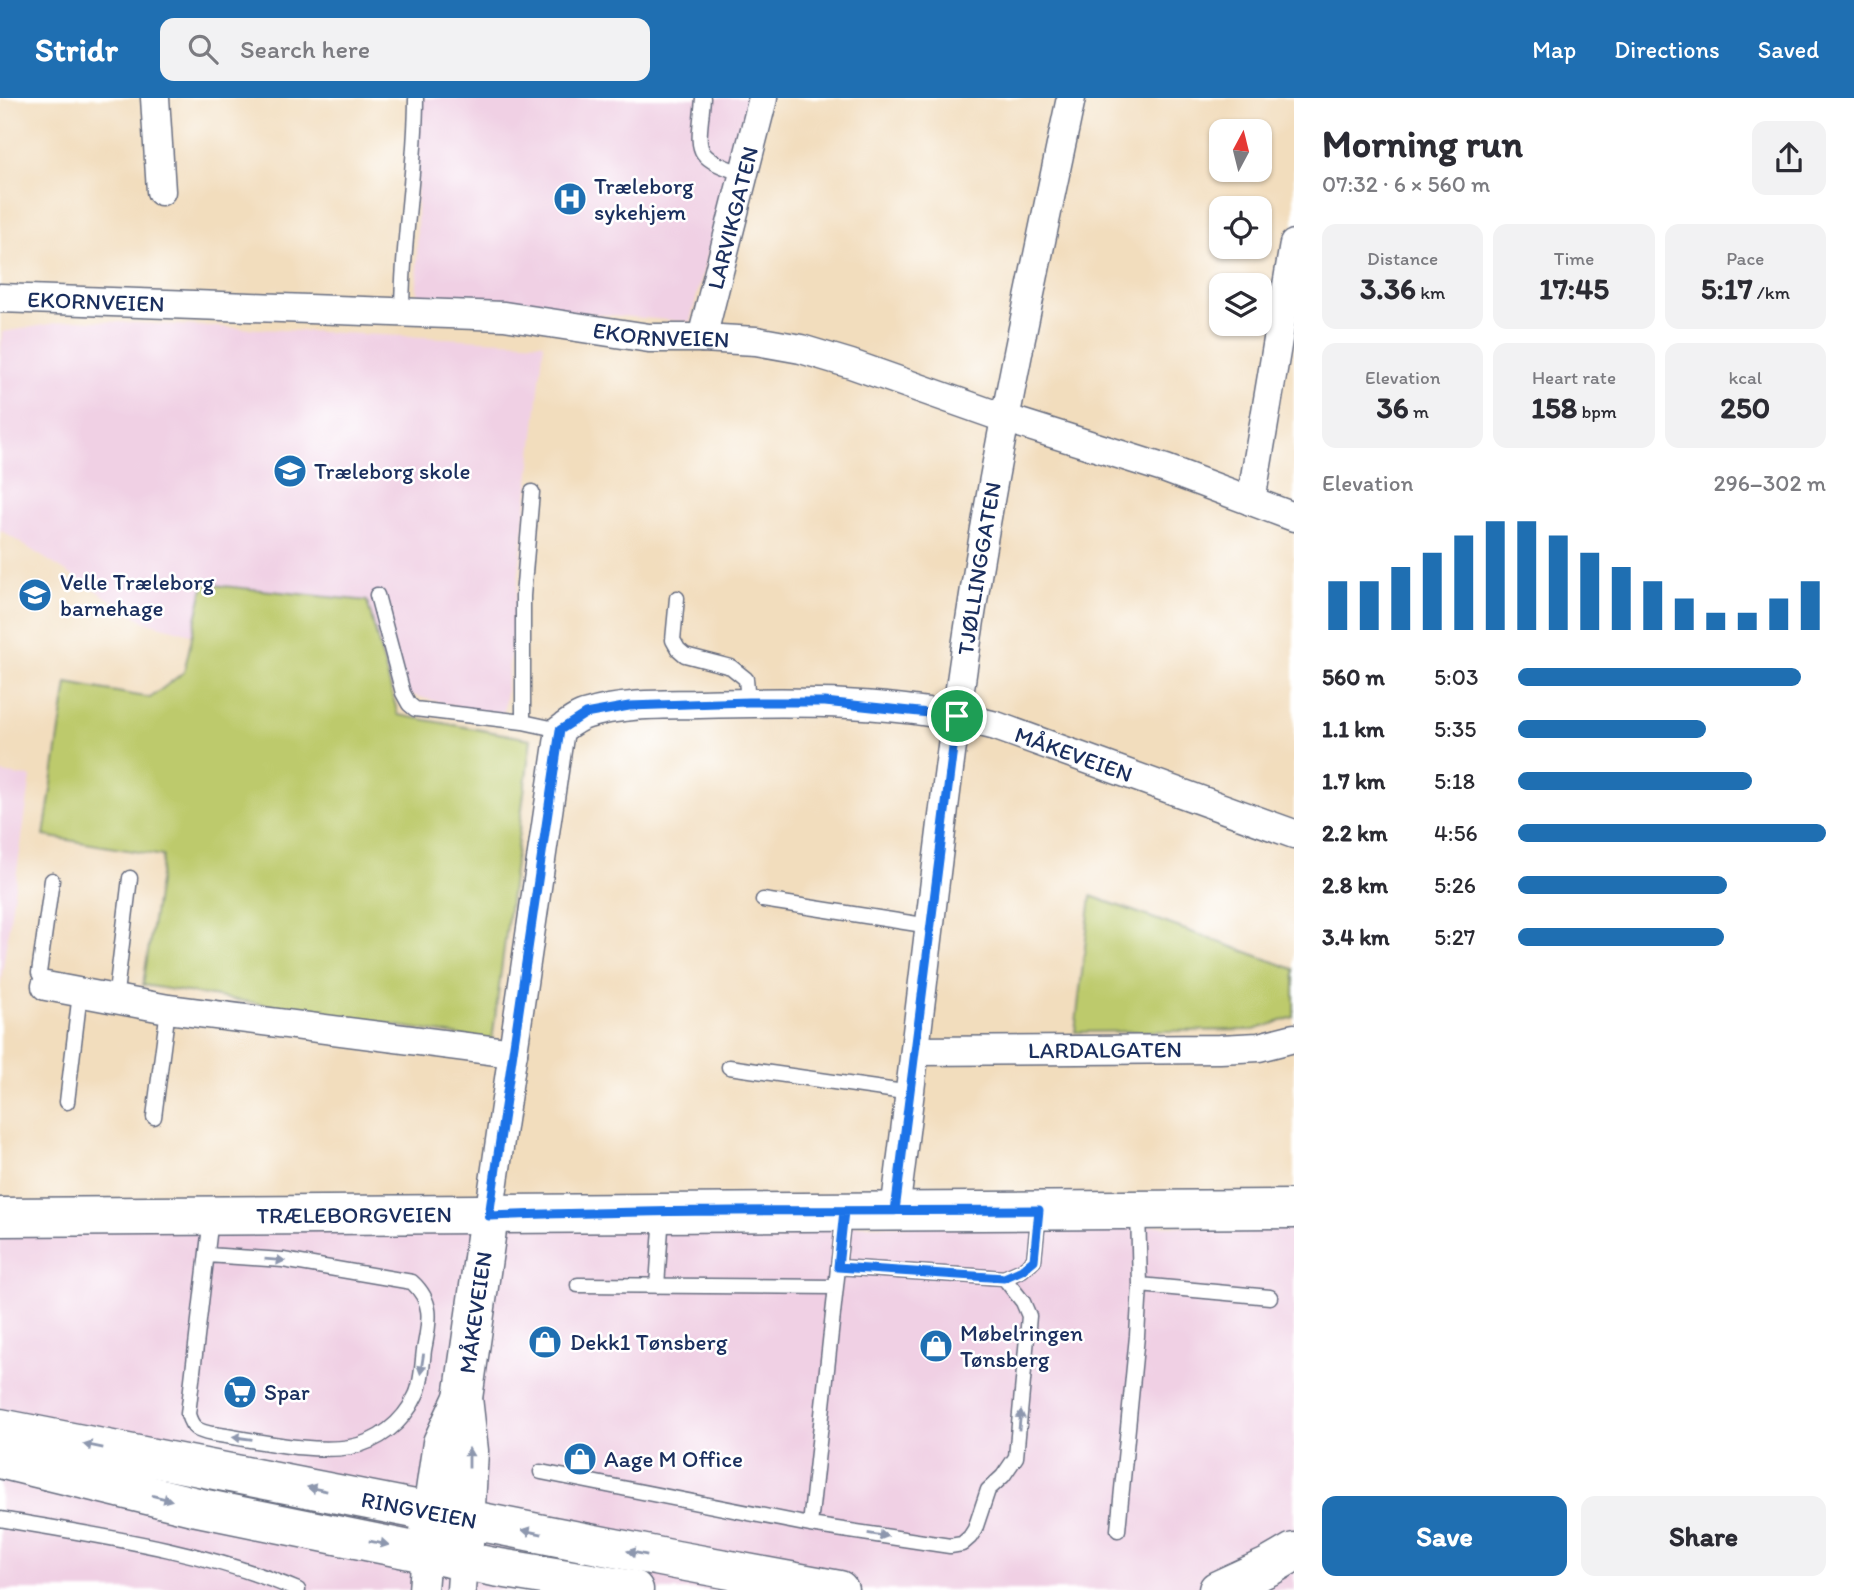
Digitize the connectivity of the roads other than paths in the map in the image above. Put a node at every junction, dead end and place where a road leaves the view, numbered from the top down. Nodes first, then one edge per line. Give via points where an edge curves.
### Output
1 (155, 98) edge
2 (416, 98) edge
3 (703, 98) edge
4 (763, 98) edge
5 (1070, 98) edge
6 (744, 174) junction
7 (161, 191) dead end
8 (1294, 244) edge
9 (0, 298) edge
10 (402, 312) junction
11 (702, 338) junction
12 (1004, 418) junction
13 (532, 492) dead end
14 (1251, 502) junction
15 (1294, 517) edge
16 (377, 595) dead end
17 (677, 598) dead end
18 (748, 702) junction
19 (957, 716) junction
20 (523, 722) junction
21 (560, 730) junction
22 (1294, 834) edge
23 (130, 878) dead end
24 (52, 880) dead end
25 (764, 900) dead end
26 (930, 926) junction
27 (46, 986) joint
28 (80, 993) junction
29 (115, 1001) junction
30 (168, 1009) junction
31 (1294, 1038) edge
32 (916, 1051) junction
33 (513, 1053) junction
34 (729, 1067) dead end
35 (911, 1093) junction
36 (67, 1102) dead end
37 (153, 1116) dead end
38 (1294, 1209) edge
39 (1039, 1210) junction
40 (1138, 1210) junction
41 (844, 1211) junction
42 (895, 1211) junction
43 (663, 1212) junction
44 (489, 1216) junction
45 (0, 1217) edge
46 (211, 1217) junction
47 (207, 1255) junction
48 (838, 1267) junction
49 (1004, 1278) junction
50 (578, 1285) dead end
51 (1140, 1285) junction
52 (657, 1286) junction
53 (836, 1287) junction
54 (1270, 1297) dead end
55 (0, 1428) edge
56 (0, 1459) edge
57 (541, 1472) dead end
58 (449, 1515) junction
59 (0, 1518) edge
60 (810, 1525) junction
61 (1118, 1530) dead end
62 (1294, 1552) edge
63 (426, 1553) junction
64 (462, 1575) edge
65 (1294, 1580) edge
66 (298, 1590) edge
67 (423, 1590) edge
68 (634, 1590) edge
69 (839, 1590) edge
70 (1218, 1590) edge
71 (1276, 1590) edge

1 - 7 street
2 - 10 lane
3 - 6 lane via 703,155 714,164
4 - 6 street, LARVIKGATEN
5 - 12 street, TJØLLINGGATEN
6 - 11 street, LARVIKGATEN
8 - 14 street
9 - 10 street, EKORNVEIEN
10 - 11 street, EKORNVEIEN via 505,316 649,338
11 - 12 street, EKORNVEIEN via 801,349
12 - 14 street, EKORNVEIEN
12 - 19 street, TJØLLINGGATEN
13 - 20 lane via 523,596
14 - 15 street, EKORNVEIEN
16 - 20 lane via 409,704 415,709
17 - 18 lane via 673,640 678,649 731,667 746,679
18 - 19 street, MÅKEVEIEN via 825,702
18 - 21 street, MÅKEVEIEN via 629,706 585,714
19 - 22 street, MÅKEVEIEN
19 - 26 street, TJØLLINGGATEN
20 - 21 lane
21 - 33 street, MÅKEVEIEN
23 - 29 lane
24 - 27 lane via 39,973
25 - 26 lane
26 - 32 street, TJØLLINGGATEN
27 - 28 street
28 - 29 street
28 - 36 lane
29 - 30 street
30 - 33 street
30 - 37 lane
31 - 32 street, LARDALGATEN via 1259,1047 1220,1049
32 - 35 street, TJØLLINGGATEN
33 - 44 street, MÅKEVEIEN
34 - 35 lane
35 - 42 street, TJØLLINGGATEN
38 - 40 street, TRÆLEBORGVEIEN
39 - 40 street, TRÆLEBORGVEIEN
39 - 42 street, TRÆLEBORGVEIEN
39 - 49 lane via 1034,1260
40 - 51 lane
41 - 42 street, TRÆLEBORGVEIEN
41 - 43 street, TRÆLEBORGVEIEN
41 - 48 lane
43 - 44 street, TRÆLEBORGVEIEN
43 - 52 lane
44 - 46 street, TRÆLEBORGVEIEN
44 - 58 street, MÅKEVEIEN via 463,1398 442,1443
45 - 46 street, TRÆLEBORGVEIEN
46 - 47 lane
47 -> 47 lane via 283,1260 412,1282 428,1303 429,1323 416,1396 397,1425 350,1447 312,1448 197,1430 188,1414
48 - 49 lane
48 - 53 lane
60 -> 49 lane via 950,1546 970,1537 988,1490 1016,1457 1029,1317
50 - 52 lane
51 - 54 lane
51 - 61 lane
52 - 53 lane
53 - 60 lane
58 -> 55 street, RINGVEIEN
56 -> 63 street, RINGVEIEN via 197,1507
57 - 60 lane
58 - 63 street, MÅKEVEIEN
58 - 64 street, MÅKEVEIEN
69 -> 58 street, RINGVEIEN
59 - 66 lane via 219,1561
62 - 70 street
63 - 64 street, RINGVEIEN
63 - 67 street, MÅKEVEIEN
64 - 68 street, RINGVEIEN
65 - 71 street

